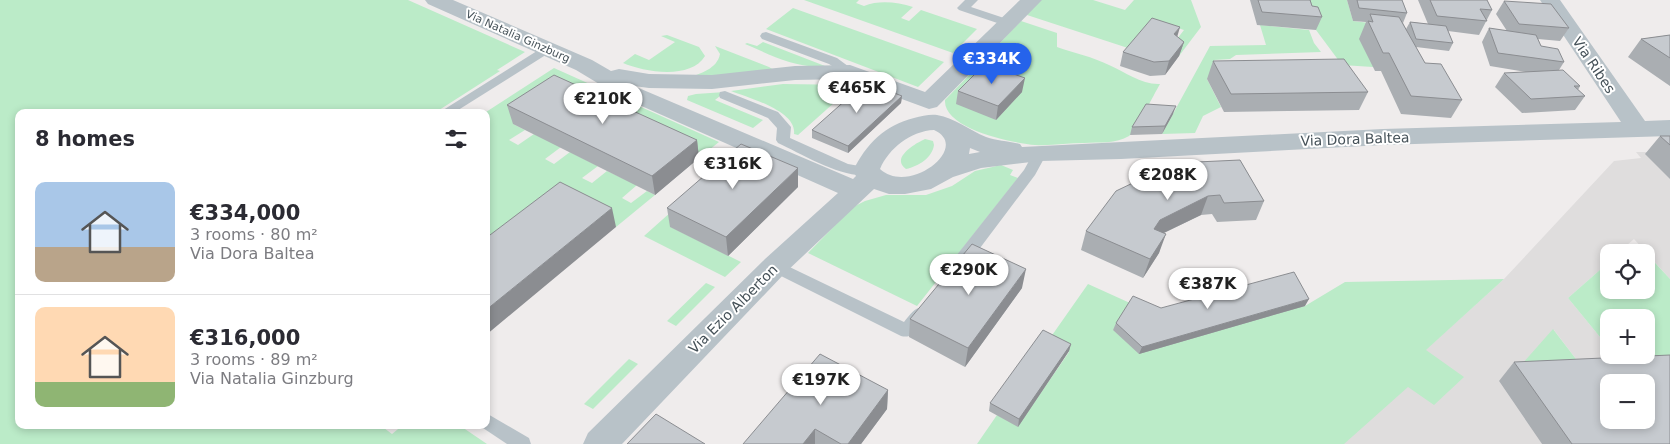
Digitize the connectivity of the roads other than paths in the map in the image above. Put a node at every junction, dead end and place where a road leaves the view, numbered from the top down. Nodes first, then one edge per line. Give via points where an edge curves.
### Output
1 (435, 0) edge
2 (972, 0) edge
3 (1032, 0) edge
4 (1550, 0) edge
5 (1009, 23) junction
6 (766, 36) dead end
7 (548, 48) junction
8 (850, 72) junction
9 (600, 73) junction
10 (725, 95) dead end
11 (452, 109) edge
12 (939, 118) junction
13 (1670, 128) edge
14 (1638, 129) junction
15 (1040, 153) junction
16 (943, 171) junction
17 (864, 180) junction
18 (775, 266) junction
19 (954, 271) edge
20 (930, 301) edge
21 (490, 424) edge
22 (522, 444) edge
23 (600, 444) edge

1 - 7 street, Via Natalia Ginzburg
2 - 5 lane via 964,8
3 - 5 street
4 - 14 street, Via Ribes
5 - 12 street
6 - 8 lane via 833,61
7 - 9 street, Via Natalia Ginzburg
7 - 11 lane
8 - 9 street, Via Natalia Ginzburg via 795,73 688,83
8 - 12 street, Via Natalia Ginzburg
9 - 17 street, Via Natalia Ginzburg via 627,91
10 - 17 lane via 773,115 784,127 783,140
12 - 15 street, Via Dora Baltea via 978,143
12 - 16 street via 958,141 954,162
12 - 17 street, Via Ezio Alberton via 892,137 869,160
13 - 14 street, Via Dora Baltea
14 - 15 street, Via Dora Baltea
15 - 16 street, Via Dora Baltea via 978,160
15 - 19 lane via 1030,172
16 - 17 street, Via Natalia Ginzburg via 930,179 905,186
17 - 18 street, Via Ezio Alberton
18 - 20 lane via 907,331
18 - 23 street, Via Ezio Alberton
21 - 22 lane

